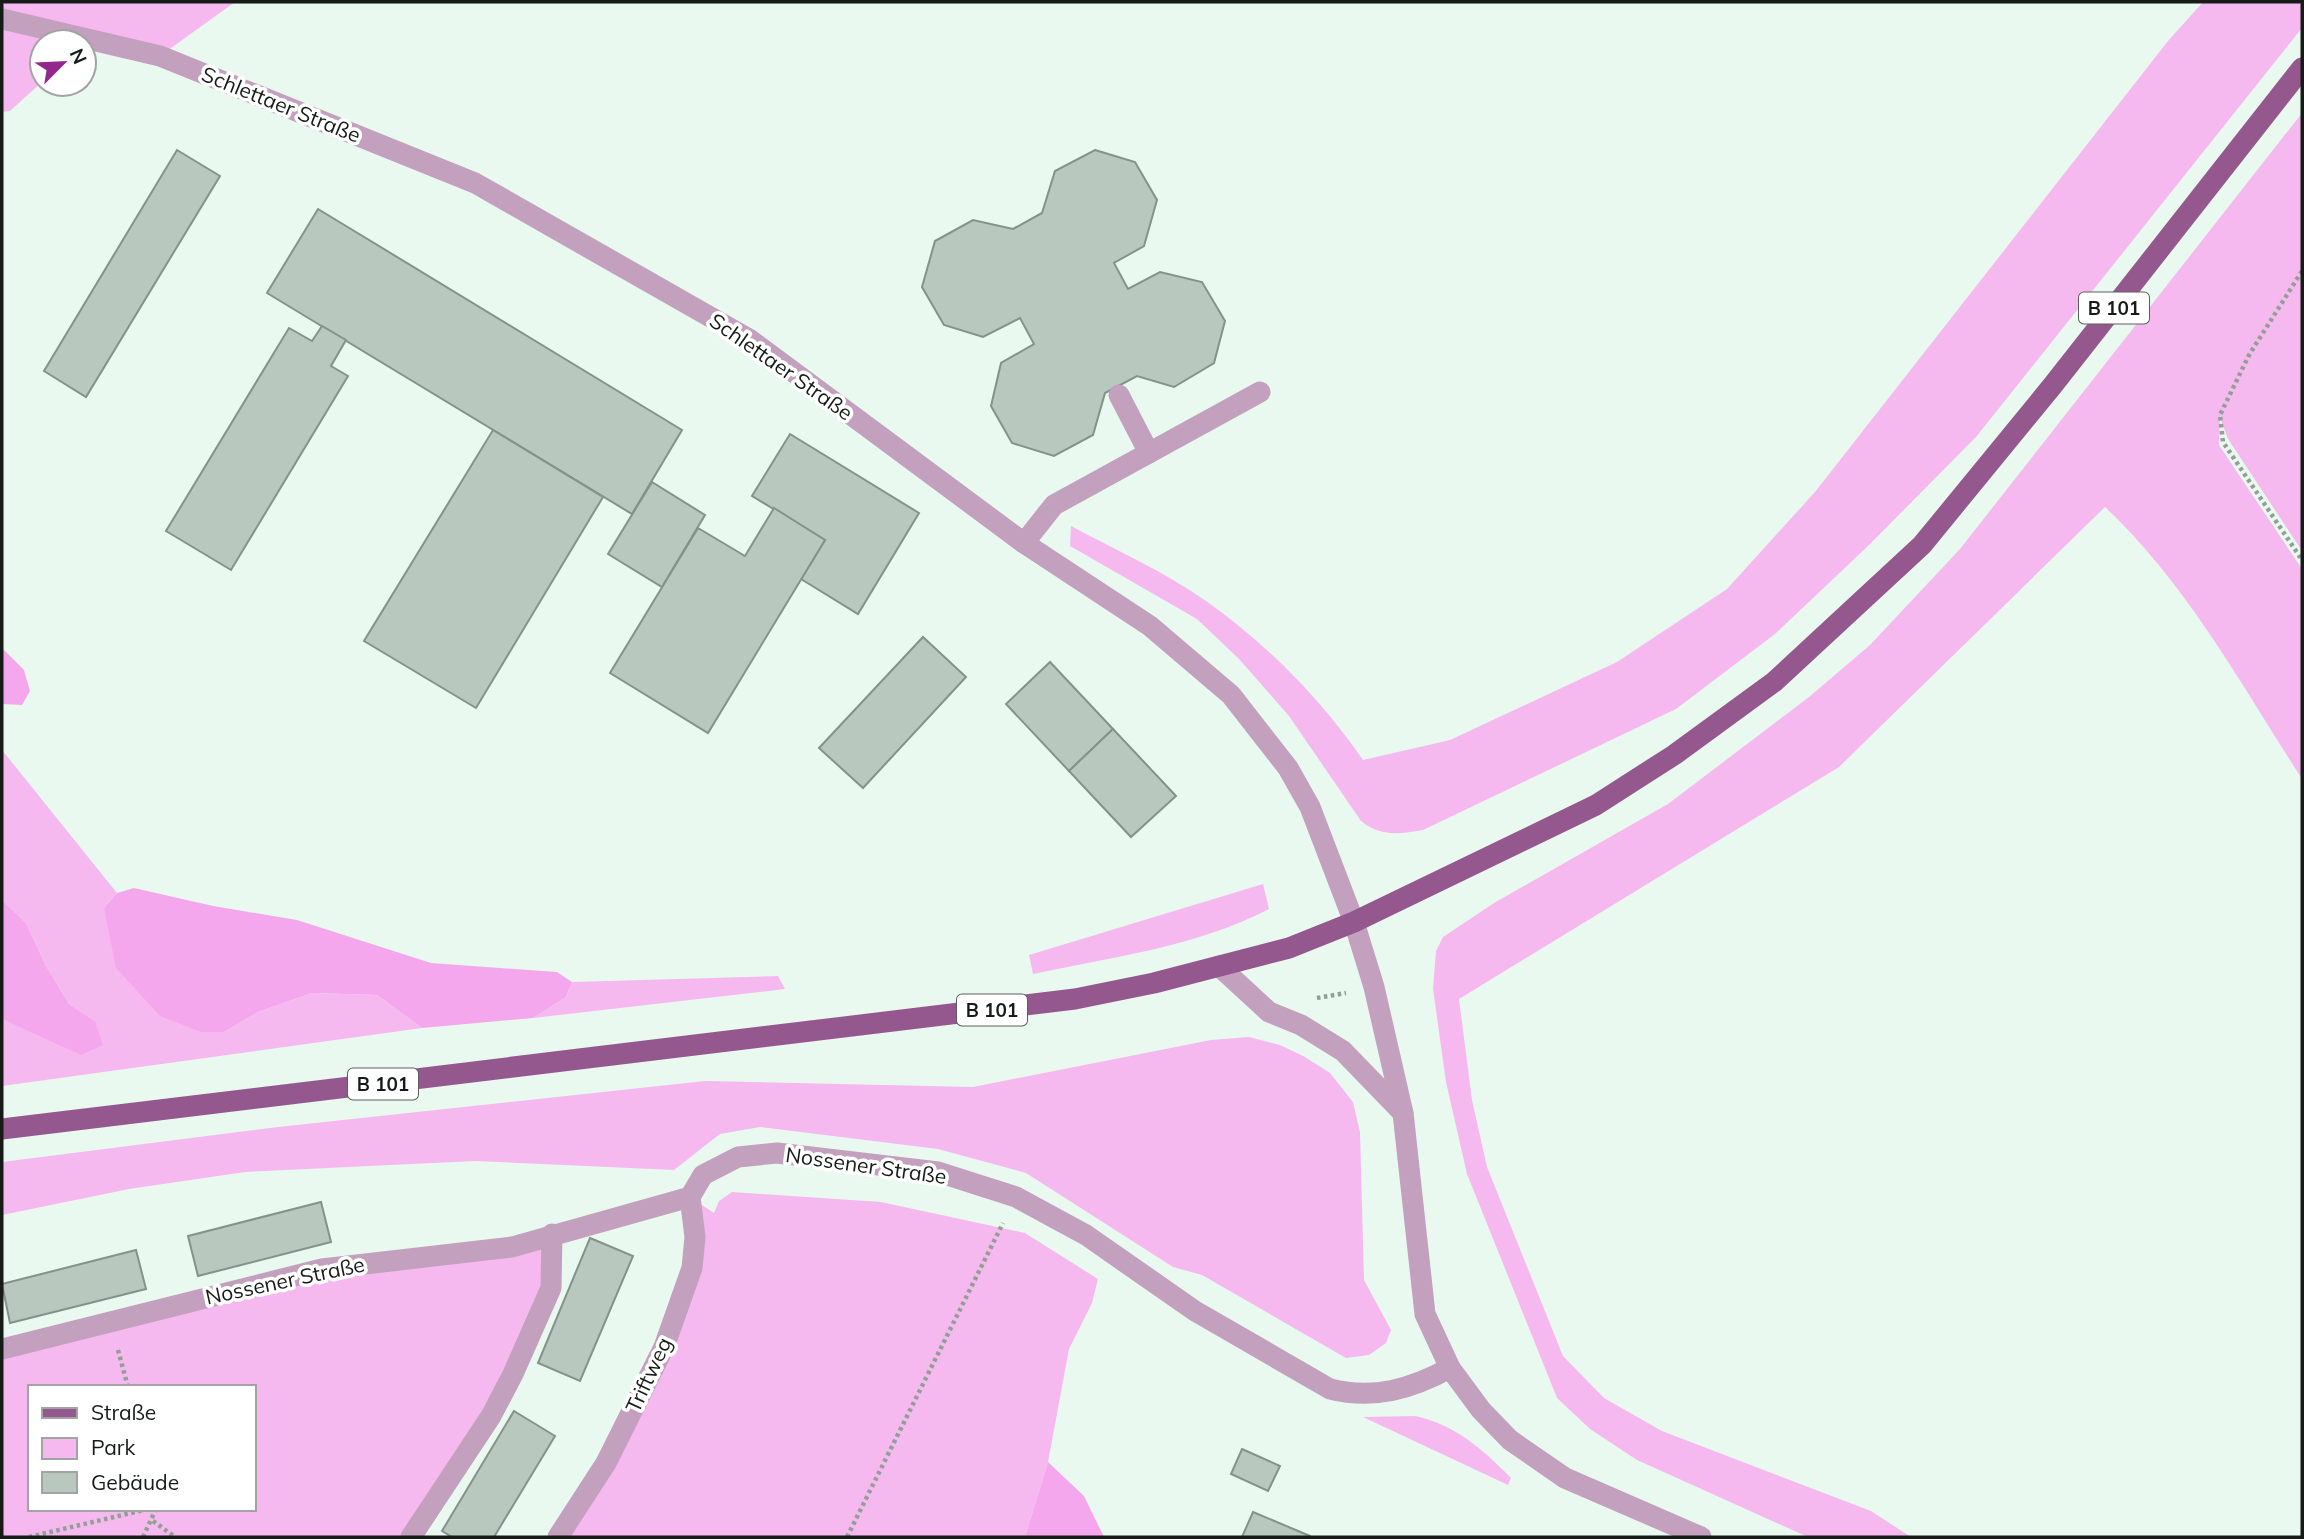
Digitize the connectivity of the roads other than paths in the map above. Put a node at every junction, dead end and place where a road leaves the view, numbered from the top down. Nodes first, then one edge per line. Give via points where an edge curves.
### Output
1 (2, 19) edge
2 (2302, 68) edge
3 (1260, 392) dead end
4 (1119, 395) dead end
5 (1149, 453) junction
6 (1024, 542) junction
7 (1354, 922) junction
8 (1219, 966) junction
9 (1403, 1113) junction
10 (2, 1129) edge
11 (690, 1197) junction
12 (552, 1234) junction
13 (2, 1349) edge
14 (1450, 1368) junction
15 (411, 1537) edge
16 (558, 1537) edge
17 (1701, 1537) edge

1 - 6 street, Schlettaer Straße via 160,56 475,183 749,339
2 - 7 main road, B 101 via 1989,465 1922,545 1841,623 1774,682 1596,805
3 - 5 street
4 - 5 street
5 - 6 street via 1054,505
6 - 7 street, Schlettaer Straße via 1150,626 1231,695 1288,768 1310,807
7 - 8 main road, B 101 via 1289,948
7 - 9 street, Schlettaer Straße
8 - 9 street via 1269,1012 1343,1051
8 - 10 main road, B 101 via 1075,999
9 - 14 street via 1425,1314
11 - 12 street, Nossener Straße
11 - 14 street, Nossener Straße via 704,1175 738,1157 777,1153 938,1172 1016,1197 1086,1235 1195,1311 1330,1389 1350,1394 1394,1392
11 - 16 street, Triftweg via 695,1237 692,1268 664,1347 606,1464
12 - 13 street, Nossener Straße via 512,1247 321,1269
12 - 15 street via 551,1288 513,1374 491,1416
14 - 17 street via 1481,1410 1521,1448 1565,1478

